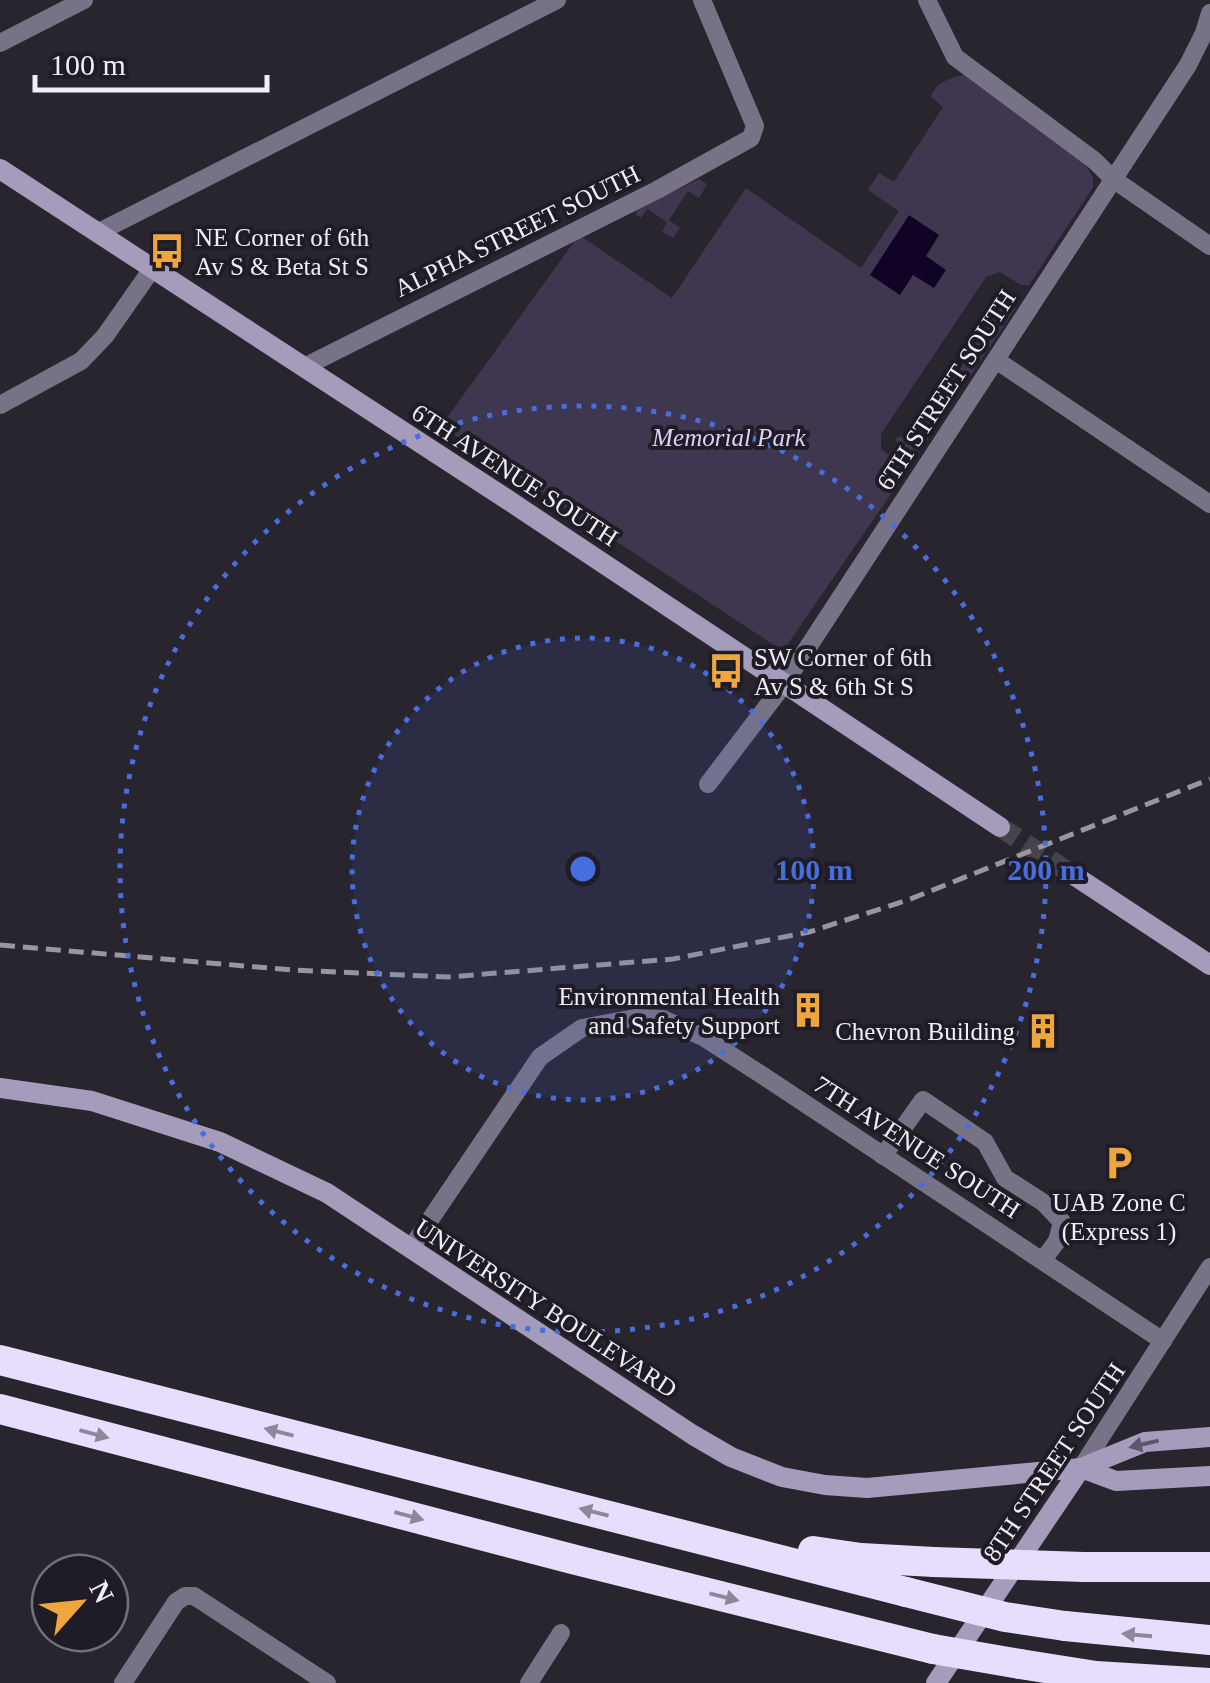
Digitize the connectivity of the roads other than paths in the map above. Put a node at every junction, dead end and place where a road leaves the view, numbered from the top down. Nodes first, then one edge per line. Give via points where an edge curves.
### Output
1 (84, 0) edge
2 (557, 0) edge
3 (702, 0) edge
4 (927, 0) edge
5 (1210, 13) edge
6 (0, 43) edge
7 (0, 169) edge
8 (1113, 179) junction
9 (97, 233) junction
10 (1210, 246) edge
11 (152, 269) junction
12 (996, 360) junction
13 (304, 366) junction
14 (0, 405) edge
15 (1210, 504) edge
16 (784, 684) junction
17 (708, 784) dead end
18 (1000, 827) tunnel mouth
19 (1075, 876) tunnel mouth
20 (1210, 965) edge
21 (0, 1088) edge
22 (883, 1156) junction
23 (410, 1248) junction
24 (1043, 1260) junction
25 (1210, 1267) edge
26 (1164, 1342) junction
27 (0, 1360) edge
28 (0, 1409) edge
29 (1210, 1436) edge
30 (1081, 1468) junction
31 (1210, 1476) edge
32 (646, 1526) junction
33 (1210, 1567) edge
34 (562, 1633) dead end
35 (1210, 1640) edge
36 (1018, 1668) junction
37 (123, 1683) edge
38 (327, 1683) edge
39 (529, 1683) edge
40 (936, 1683) edge
41 (1049, 1683) edge
42 (1210, 1683) edge

1 - 6 street
2 - 9 street
3 - 13 street, ALPHA STREET SOUTH via 755,126 751,138
4 - 8 street via 955,57
5 - 8 street, 6TH STREET SOUTH via 1188,65
7 - 9 main road, 6TH AVENUE SOUTH
8 - 10 street
8 - 12 street, 6TH STREET SOUTH
9 - 11 main road, 6TH AVENUE SOUTH
11 - 13 main road, 6TH AVENUE SOUTH
11 - 14 street via 81,361
12 - 15 street
12 - 16 street, 6TH STREET SOUTH
13 - 16 main road, 6TH AVENUE SOUTH
16 - 17 street, 6TH STREET SOUTH
16 - 18 main road, 6TH AVENUE SOUTH
19 - 20 main road
21 - 23 main road, UNIVERSITY BOULEVARD via 92,1101 220,1142 327,1193
22 - 23 street, 7TH AVENUE SOUTH via 703,1037 663,1019 582,1028 540,1057
22 - 24 street, 7TH AVENUE SOUTH
22 - 24 street via 923,1100 961,1124 985,1142 1006,1178 1062,1222
23 - 30 main road, UNIVERSITY BOULEVARD via 694,1434 768,1472 881,1488
24 - 26 street, 7TH AVENUE SOUTH
25 - 26 street, 8TH STREET SOUTH
26 - 30 street, 8TH STREET SOUTH
32 -> 27 highway
28 -> 36 highway, bridge
29 -> 30 main road, UNIVERSITY BOULEVARD via 1145,1442
30 - 31 main road, UNIVERSITY BOULEVARD via 1116,1481
30 - 40 main road, 8TH STREET SOUTH
32 - 33 highway, bridge via 862,1558
35 -> 32 highway, bridge via 1005,1617
34 - 39 street
36 - 41 highway
36 - 42 highway
37 - 38 street via 185,1596

